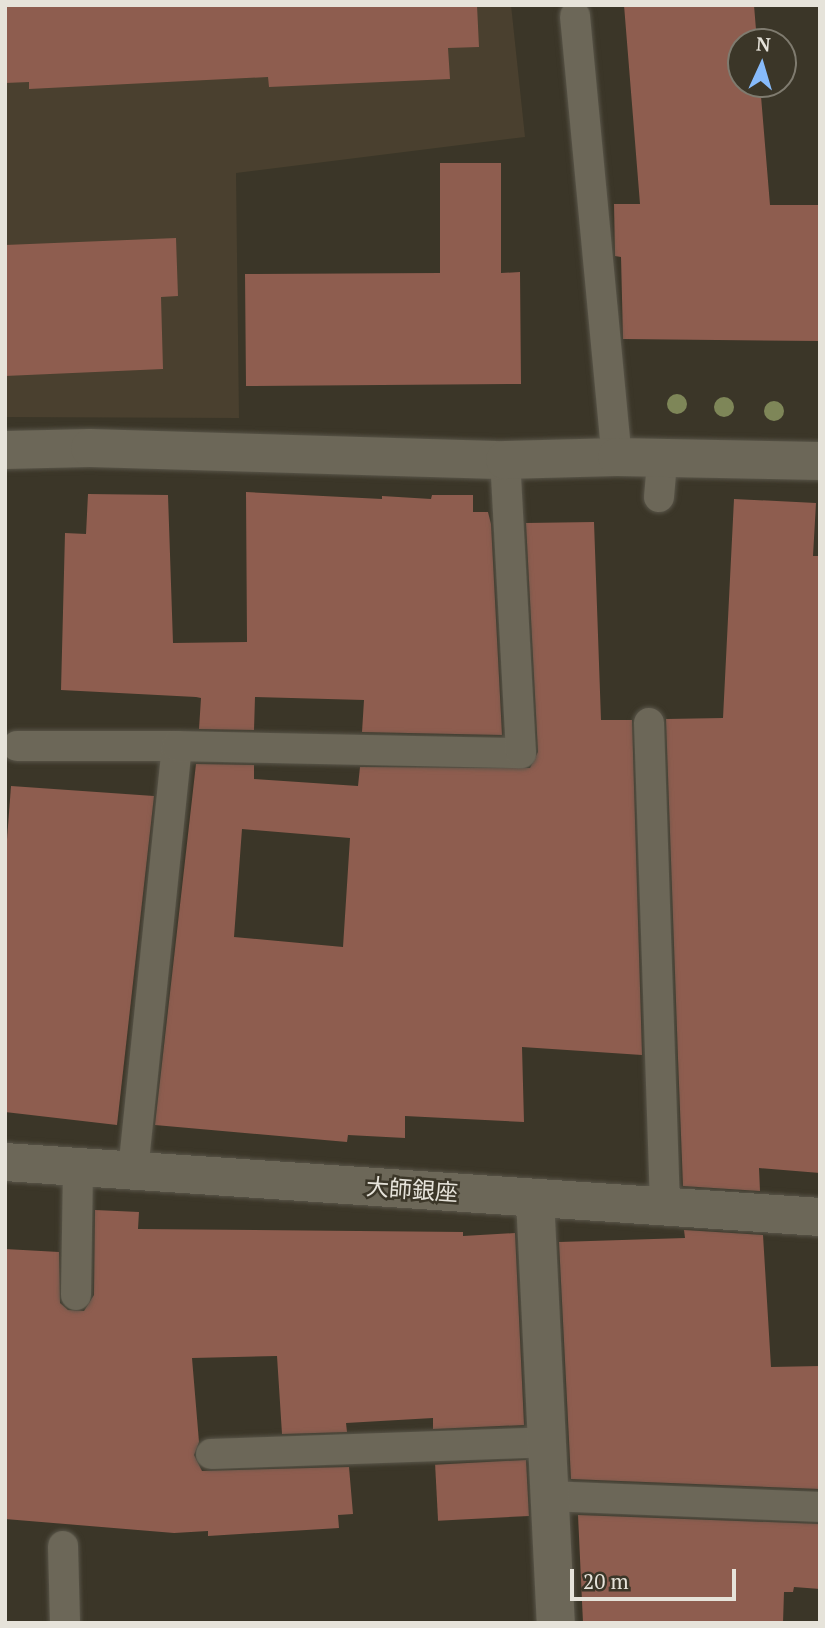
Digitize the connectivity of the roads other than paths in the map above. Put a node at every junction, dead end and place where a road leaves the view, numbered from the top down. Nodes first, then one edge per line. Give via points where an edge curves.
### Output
1 (575, 16) dead end
2 (5, 450) edge
3 (617, 457) junction
4 (505, 460) junction
5 (820, 461) edge
6 (649, 723) dead end
7 (17, 746) dead end
8 (177, 746) junction
9 (5, 1162) edge
10 (78, 1167) junction
11 (133, 1171) junction
12 (535, 1198) junction
13 (665, 1206) junction
14 (820, 1217) edge
15 (76, 1294) dead end
16 (547, 1442) junction
17 (211, 1454) dead end
18 (550, 1496) junction
19 (820, 1507) edge
20 (63, 1546) dead end
21 (65, 1623) edge
22 (556, 1623) edge

1 - 3 lane
2 - 4 street via 90,448
3 - 4 street
3 - 5 street via 661,478
4 - 8 lane via 521,753
6 - 13 lane
7 - 8 lane
8 - 11 lane
9 - 10 street, 大師銀座
10 - 11 street, 大師銀座
10 - 15 lane
11 - 12 street, 大師銀座
12 - 13 street, 大師銀座
12 - 16 street
13 - 14 street, 大師銀座
16 - 17 lane
16 - 18 street
18 - 19 lane
18 - 22 street
20 - 21 lane

